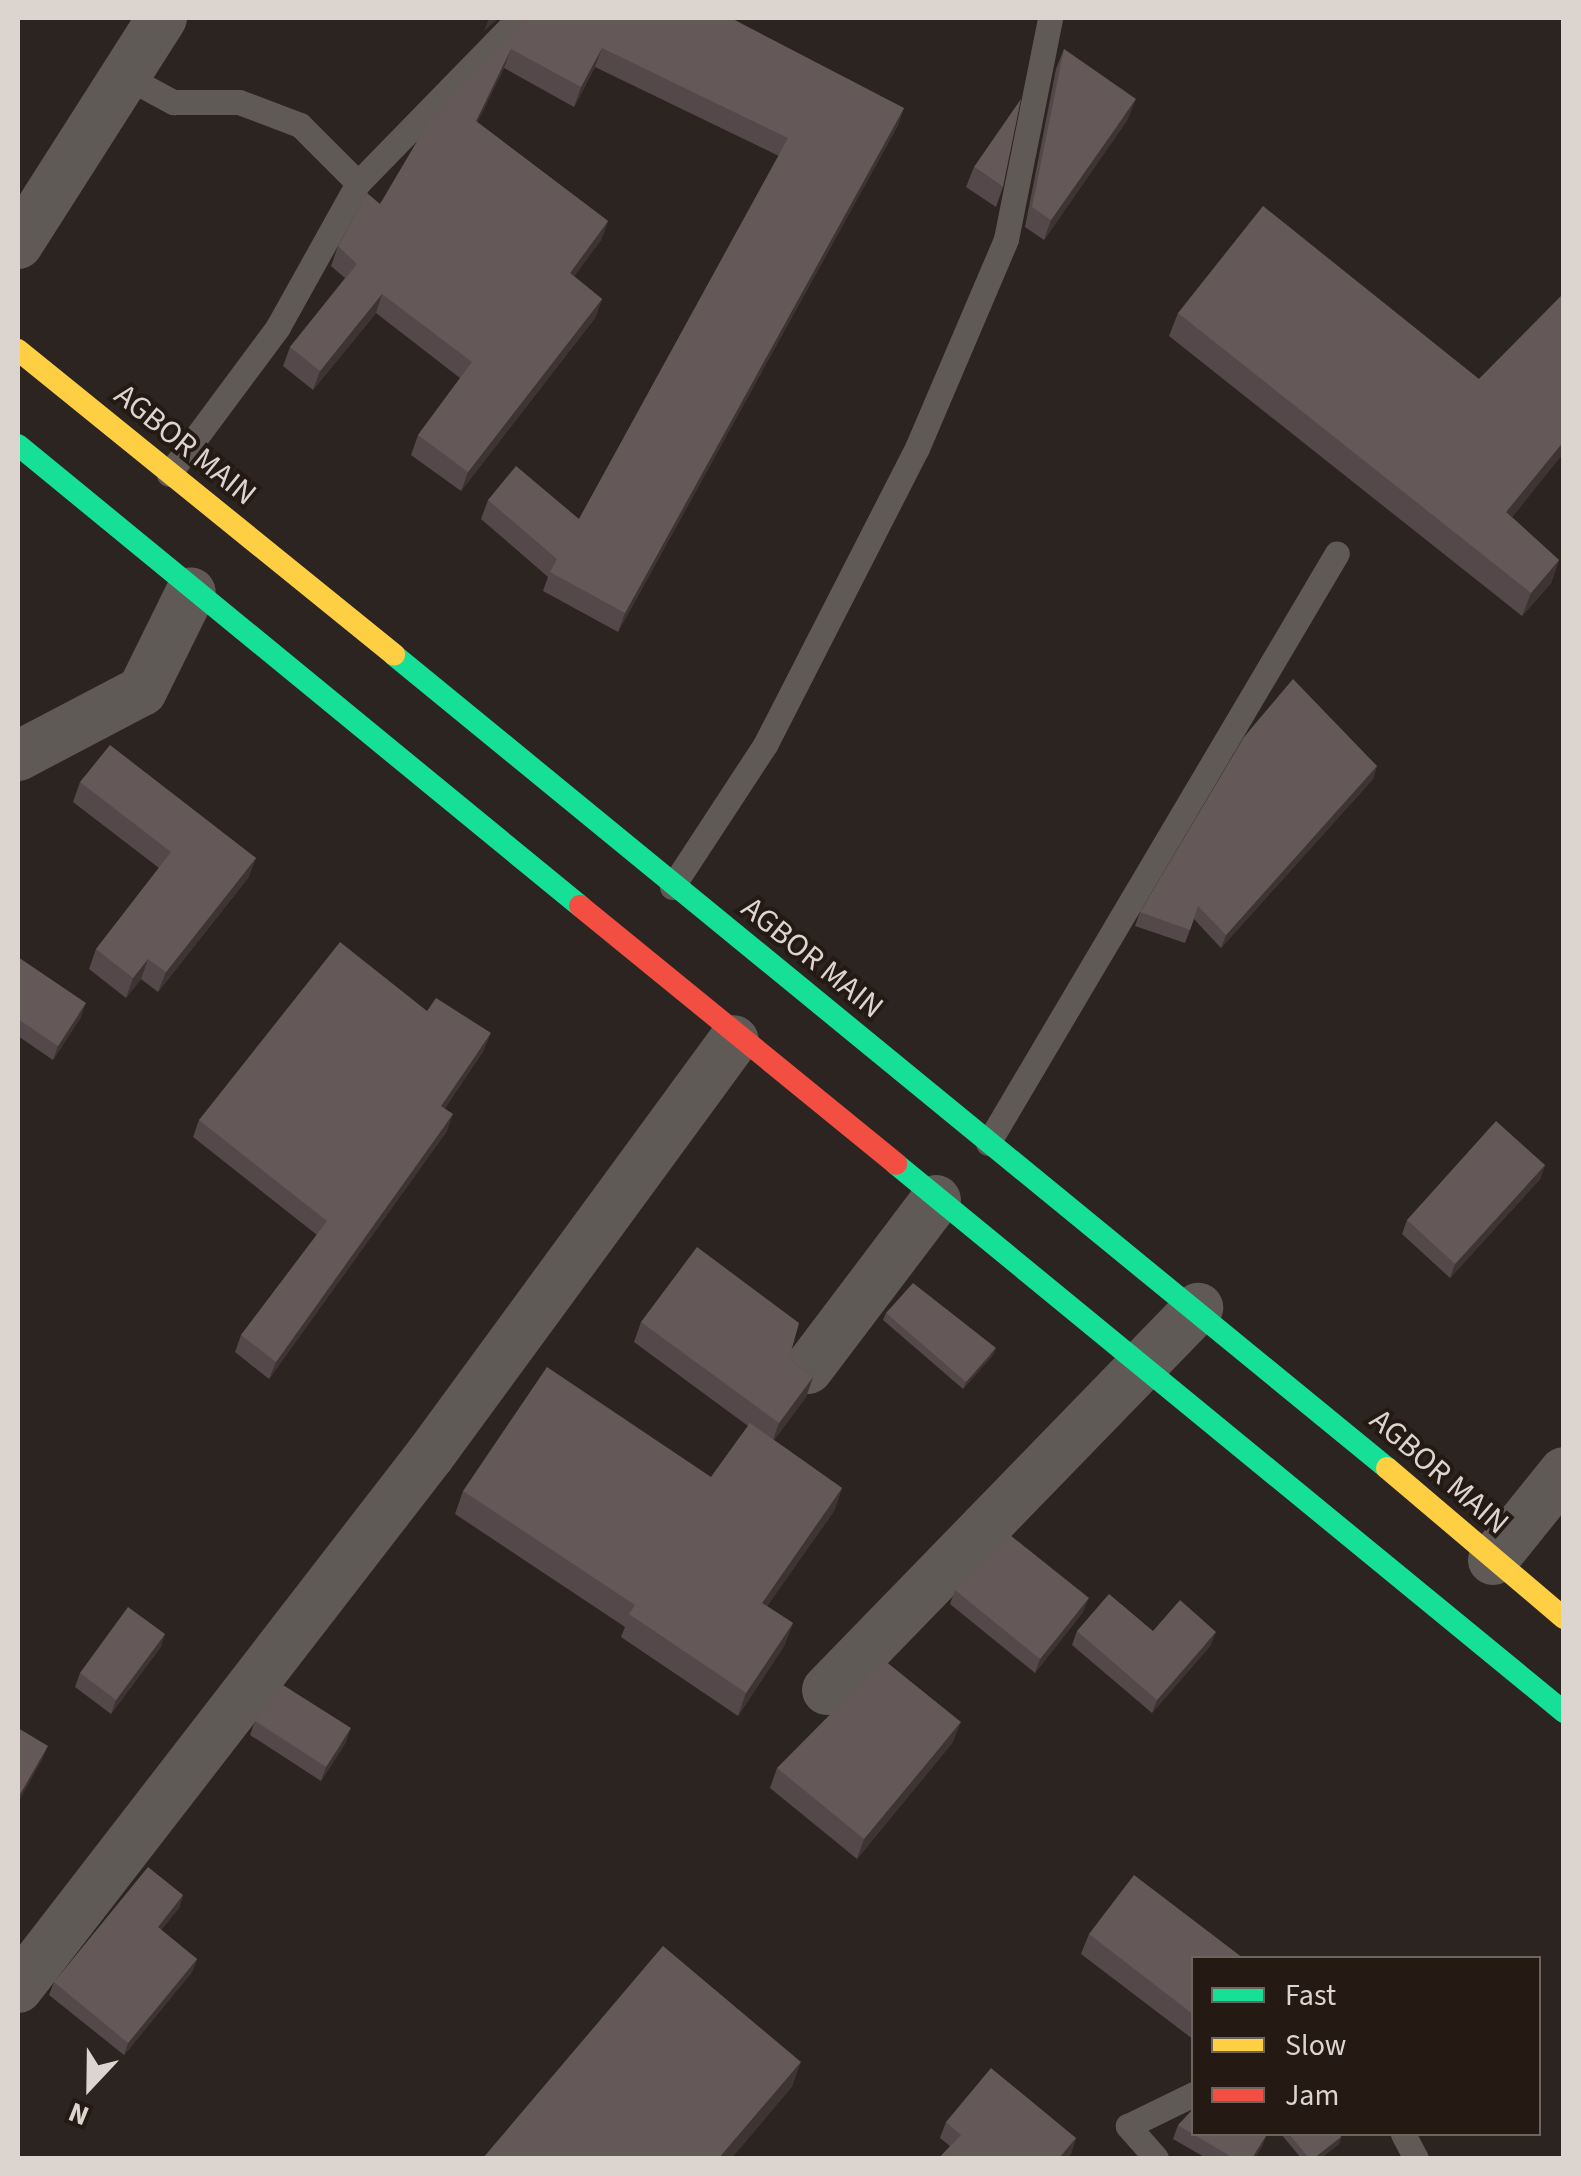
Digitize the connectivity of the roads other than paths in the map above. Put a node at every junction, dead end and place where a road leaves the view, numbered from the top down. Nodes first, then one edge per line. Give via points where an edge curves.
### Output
1 (162, 18) edge
2 (519, 18) edge
3 (1050, 18) edge
4 (125, 76) junction
5 (358, 183) junction
6 (18, 244) edge
7 (18, 350) edge
8 (18, 445) edge
9 (169, 474) junction
10 (1337, 554) dead end
11 (191, 592) junction
12 (18, 756) edge
13 (672, 887) junction
14 (734, 1040) junction
15 (988, 1144) junction
16 (936, 1200) junction
17 (1198, 1308) junction
18 (1144, 1366) junction
19 (808, 1369) edge
20 (1564, 1472) edge
21 (1493, 1560) junction
22 (1564, 1618) edge
23 (826, 1690) dead end
24 (1564, 1712) edge
25 (18, 1988) edge
26 (1191, 2095) edge
27 (1404, 2136) edge
28 (1156, 2158) edge
29 (1416, 2158) edge

1 - 4 street
2 - 5 lane
3 - 13 lane via 1006,239 918,448 765,745
4 - 5 lane via 173,102 239,102 300,124
4 - 6 street
5 - 9 lane via 278,327
7 - 9 main road, AGBOR MAIN
8 - 11 main road
9 - 13 main road, AGBOR MAIN
10 - 15 lane
11 - 12 street via 142,691 107,717
11 - 14 main road
13 - 15 main road, AGBOR MAIN
14 - 16 main road
14 - 25 street via 430,1455
15 - 17 main road, AGBOR MAIN
16 - 18 main road
16 - 19 street
17 - 18 street
17 - 21 main road, AGBOR MAIN
18 - 23 street
18 - 24 main road
20 - 21 street
21 - 22 main road, AGBOR MAIN
26 - 28 lane via 1128,2126
27 - 29 lane

